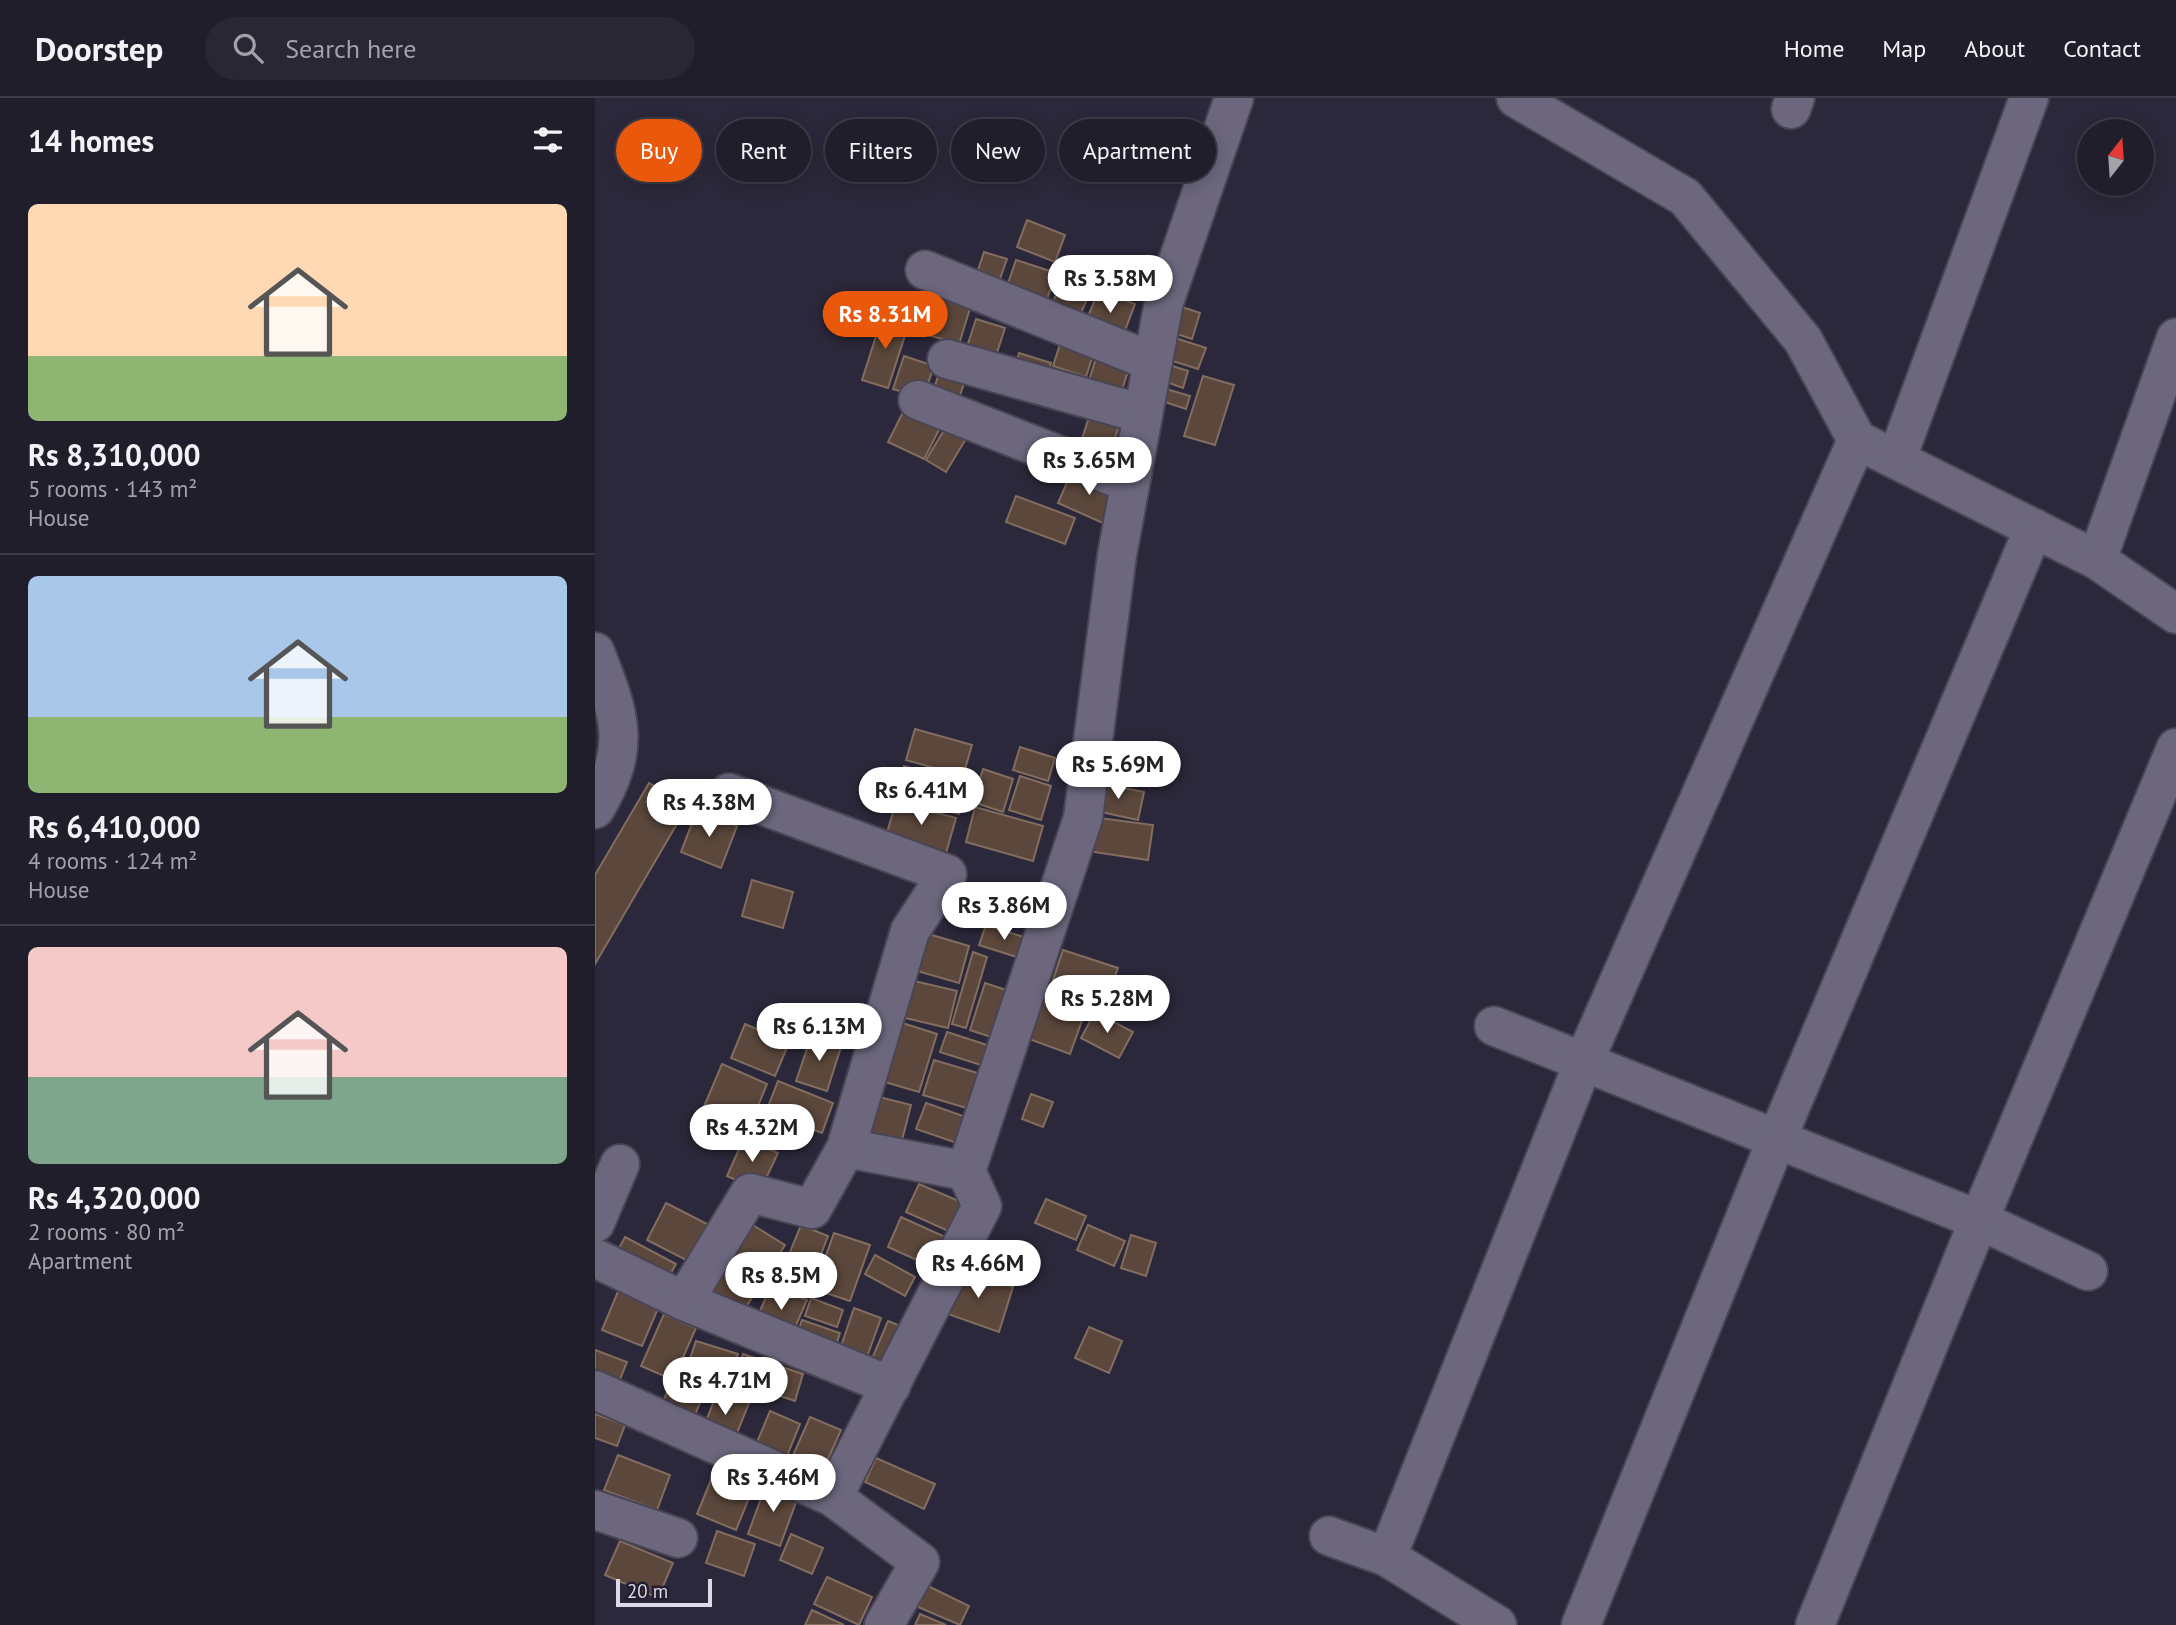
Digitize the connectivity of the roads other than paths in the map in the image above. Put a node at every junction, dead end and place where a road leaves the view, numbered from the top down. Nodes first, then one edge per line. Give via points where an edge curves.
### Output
1 (1234, 98) edge
2 (1516, 98) edge
3 (2029, 98) edge
4 (925, 270) dead end
5 (2176, 338) edge
6 (947, 359) dead end
7 (1153, 362) junction
8 (918, 400) dead end
9 (1143, 414) junction
10 (1857, 440) junction
11 (1896, 458) junction
12 (1130, 483) junction
13 (2034, 528) junction
14 (2097, 560) junction
15 (2176, 614) edge
16 (595, 652) edge
17 (2176, 748) edge
18 (729, 793) dead end
19 (595, 809) edge
20 (1494, 1026) dead end
21 (1584, 1061) junction
22 (1776, 1141) junction
23 (846, 1148) junction
24 (620, 1164) dead end
25 (966, 1171) junction
26 (1979, 1220) junction
27 (595, 1223) edge
28 (595, 1258) edge
29 (2088, 1271) dead end
30 (684, 1301) junction
31 (891, 1386) junction
32 (595, 1390) edge
33 (833, 1497) junction
34 (595, 1510) edge
35 (1329, 1536) dead end
36 (678, 1538) dead end
37 (1387, 1557) junction
38 (884, 1625) edge
39 (1497, 1625) edge
40 (1581, 1625) edge
41 (1815, 1625) edge

1 - 7 street via 1164,302
2 - 10 street via 1685,197 1803,341
3 - 11 street
4 - 7 street
5 - 14 street
6 - 9 street
7 - 9 street
8 - 12 street
9 - 12 street
10 - 11 street
10 - 21 street
11 - 13 street
12 - 25 street via 1083,818
13 - 14 street
13 - 22 street
14 - 15 street
16 - 19 street via 620,725 617,763
17 - 26 street
18 - 23 street via 947,874 911,931
20 - 21 street
21 - 22 street
21 - 37 street
22 - 26 street
22 - 40 street
23 - 25 street
23 - 30 street via 812,1209 750,1194
24 - 27 street
25 - 31 street via 982,1206
26 - 29 street
26 - 41 street
28 - 30 street
30 - 31 street
31 - 33 street
32 - 33 street
33 - 38 street via 920,1562
34 - 36 street
35 - 37 street
37 - 39 street

